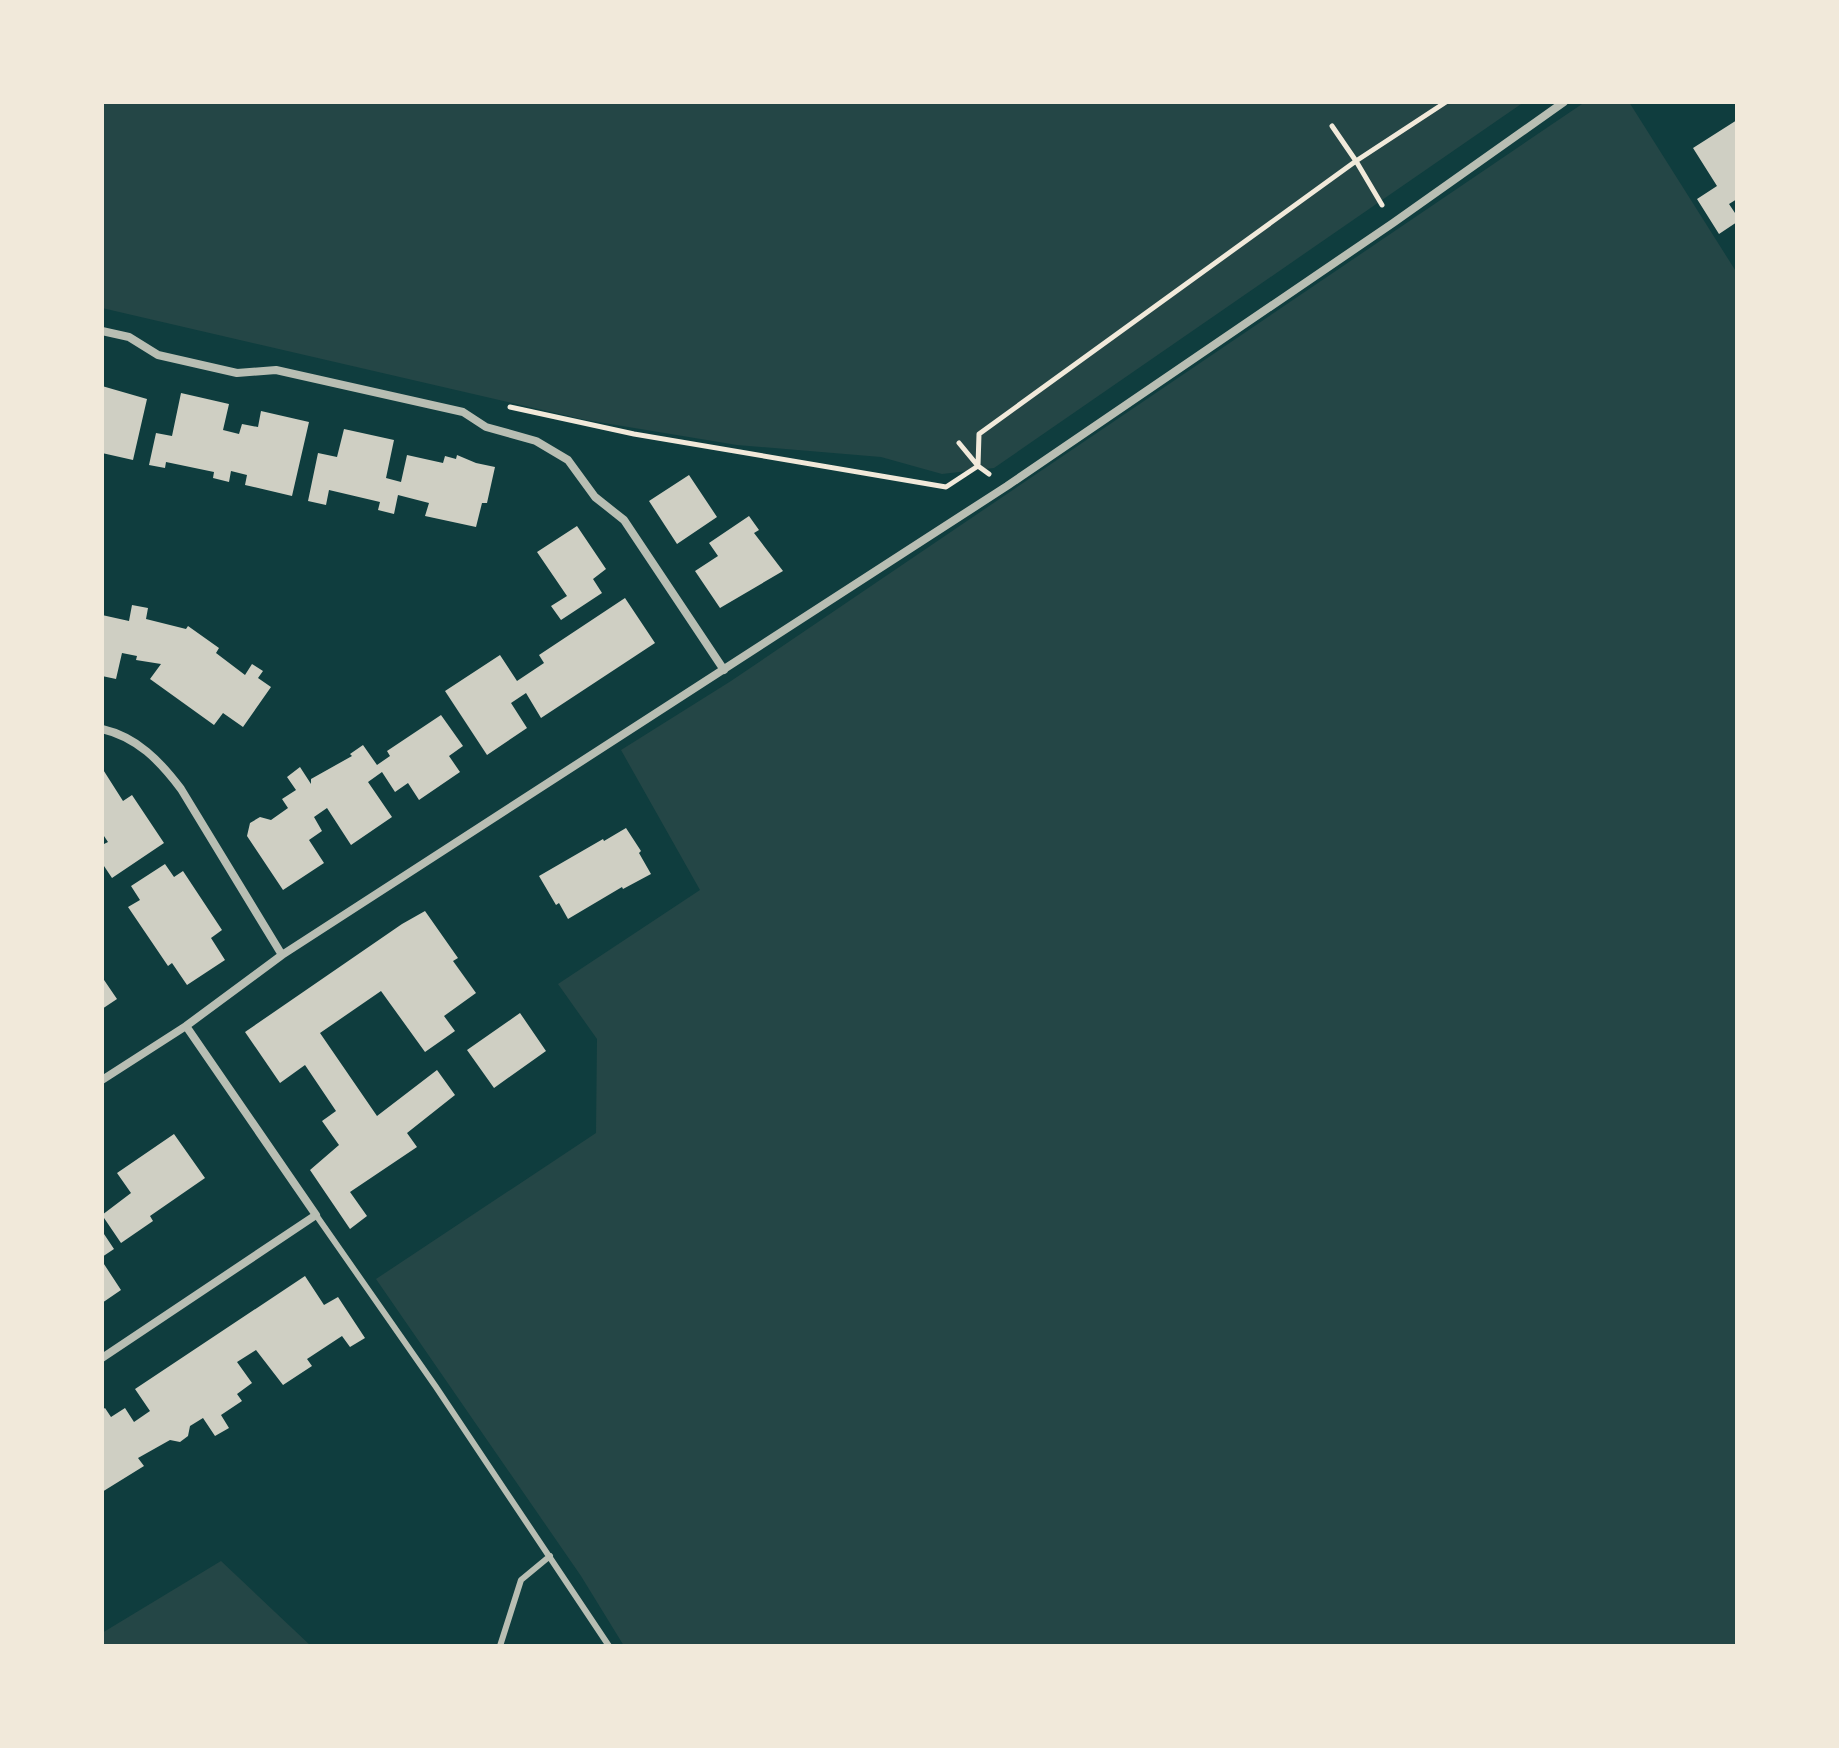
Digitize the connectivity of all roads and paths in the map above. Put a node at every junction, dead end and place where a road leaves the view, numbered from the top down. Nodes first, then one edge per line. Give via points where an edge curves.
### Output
1 (1446, 102) edge
2 (1564, 102) edge
3 (1332, 126) dead end
4 (1356, 161) junction
5 (1393, 223) junction
6 (102, 331) edge
7 (498, 405) dead end
8 (959, 443) dead end
9 (978, 466) junction
10 (1007, 486) junction
11 (724, 670) junction
12 (102, 729) edge
13 (282, 955) junction
14 (186, 1026) junction
15 (102, 1080) edge
16 (316, 1215) junction
17 (102, 1358) edge
18 (550, 1556) junction
19 (500, 1646) edge
20 (609, 1646) edge

1 - 4 path
2 - 5 street
3 - 4 path
4 - 5 path
4 - 9 path via 979,434
5 - 10 street
6 - 11 street via 129,337 158,355 237,373 276,370 463,412 486,427 536,441 568,460 595,497 624,520
7 - 9 path via 634,434 946,487
8 - 9 path
9 - 10 path
10 - 11 street
11 - 13 street
12 - 13 street via 139,745 164,767
13 - 14 street
14 - 15 street
14 - 16 street
16 - 17 street
16 - 18 lane
18 - 19 lane via 521,1580
18 - 20 lane

